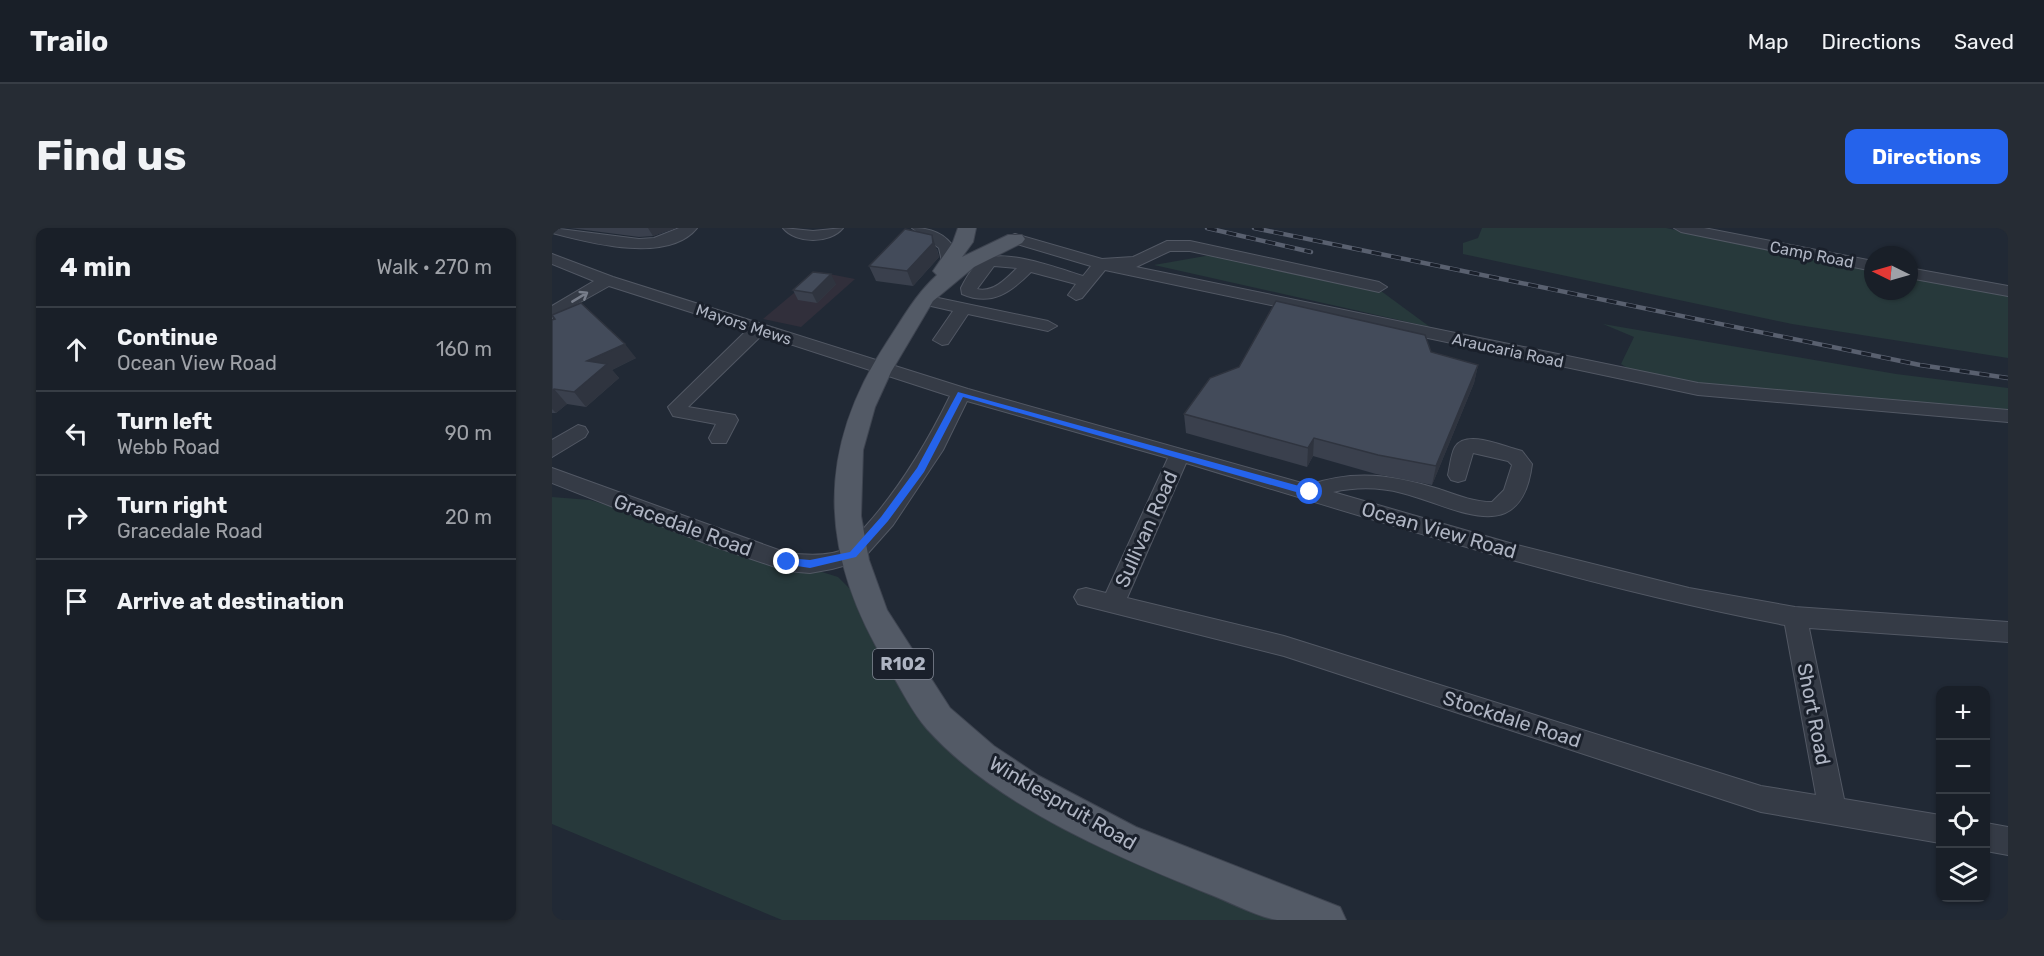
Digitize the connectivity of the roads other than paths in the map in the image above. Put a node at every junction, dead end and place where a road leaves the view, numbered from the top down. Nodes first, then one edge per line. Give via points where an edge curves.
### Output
1 (790, 228) edge
2 (836, 228) edge
3 (919, 228) edge
4 (967, 228) edge
5 (1681, 228) edge
6 (552, 229) edge
7 (688, 230) edge
8 (1011, 232) edge
9 (706, 237) dead end
10 (552, 258) edge
11 (949, 263) junction
12 (1101, 264) junction
13 (1864, 264) edge
14 (1027, 267) dead end
15 (1918, 275) edge
16 (607, 280) junction
17 (1086, 282) junction
18 (1378, 287) dead end
19 (2008, 291) edge
20 (1076, 295) dead end
21 (925, 299) junction
22 (1009, 304) dead end
23 (965, 310) junction
24 (552, 313) edge
25 (1048, 326) dead end
26 (758, 329) junction
27 (942, 340) dead end
28 (881, 368) junction
29 (961, 393) junction
30 (2008, 416) edge
31 (578, 432) dead end
32 (718, 438) dead end
33 (552, 450) edge
34 (1180, 454) junction
35 (552, 475) edge
36 (1458, 475) dead end
37 (1310, 492) junction
38 (853, 555) junction
39 (1086, 597) dead end
40 (1113, 603) junction
41 (1795, 617) junction
42 (2008, 632) edge
43 (1833, 811) junction
44 (1936, 828) edge
45 (1990, 838) edge
46 (2008, 841) edge
47 (1327, 920) edge

1 - 2 street via 812,237
3 - 11 street via 949,248
4 - 11 main road
5 - 13 street, Camp Road
6 - 7 street via 635,246 656,244
7 - 9 street
8 - 12 street, Araucaria Road
8 - 21 main road, Winklespruit Road / R102 via 963,264
10 - 16 street, Mayors Mews
11 - 21 main road
12 - 17 street
12 - 18 street via 1136,262 1167,246 1190,246
12 - 30 street, Araucaria Road via 1698,389
14 - 17 street
15 - 19 street
24 -> 16 street
16 - 26 street, Mayors Mews
17 - 20 street
21 - 23 street
21 - 28 main road, Winklespruit Road / R102
22 - 23 street via 979,301
23 - 25 street
23 - 27 street
26 - 28 street, Mayors Mews
26 - 32 street via 677,407 680,412 726,418 728,423
28 - 29 street, Ocean View Road
28 - 38 main road, Winklespruit Road / R102 via 849,449 846,484
29 - 34 street, Ocean View Road
29 - 38 street via 921,470
31 - 33 street
34 - 37 street, Ocean View Road
34 - 40 street, Sullivan Road
35 - 38 street, Gracedale Road via 787,562 810,564
36 - 37 street via 1464,449 1470,446 1515,456 1522,464 1506,504 1493,510 1372,480 1336,483
37 - 41 street, Ocean View Road via 1535,558 1689,597
38 - 47 main road, Winklespruit Road / R102 via 871,610 909,675 939,719 992,765 1143,849
39 - 40 street, Stockdale Road
40 - 43 street, Stockdale Road via 1284,646 1745,795
41 - 42 street, Ocean View Road
41 - 43 street, Short Road
43 - 44 street, Stockdale Road
45 - 46 street

